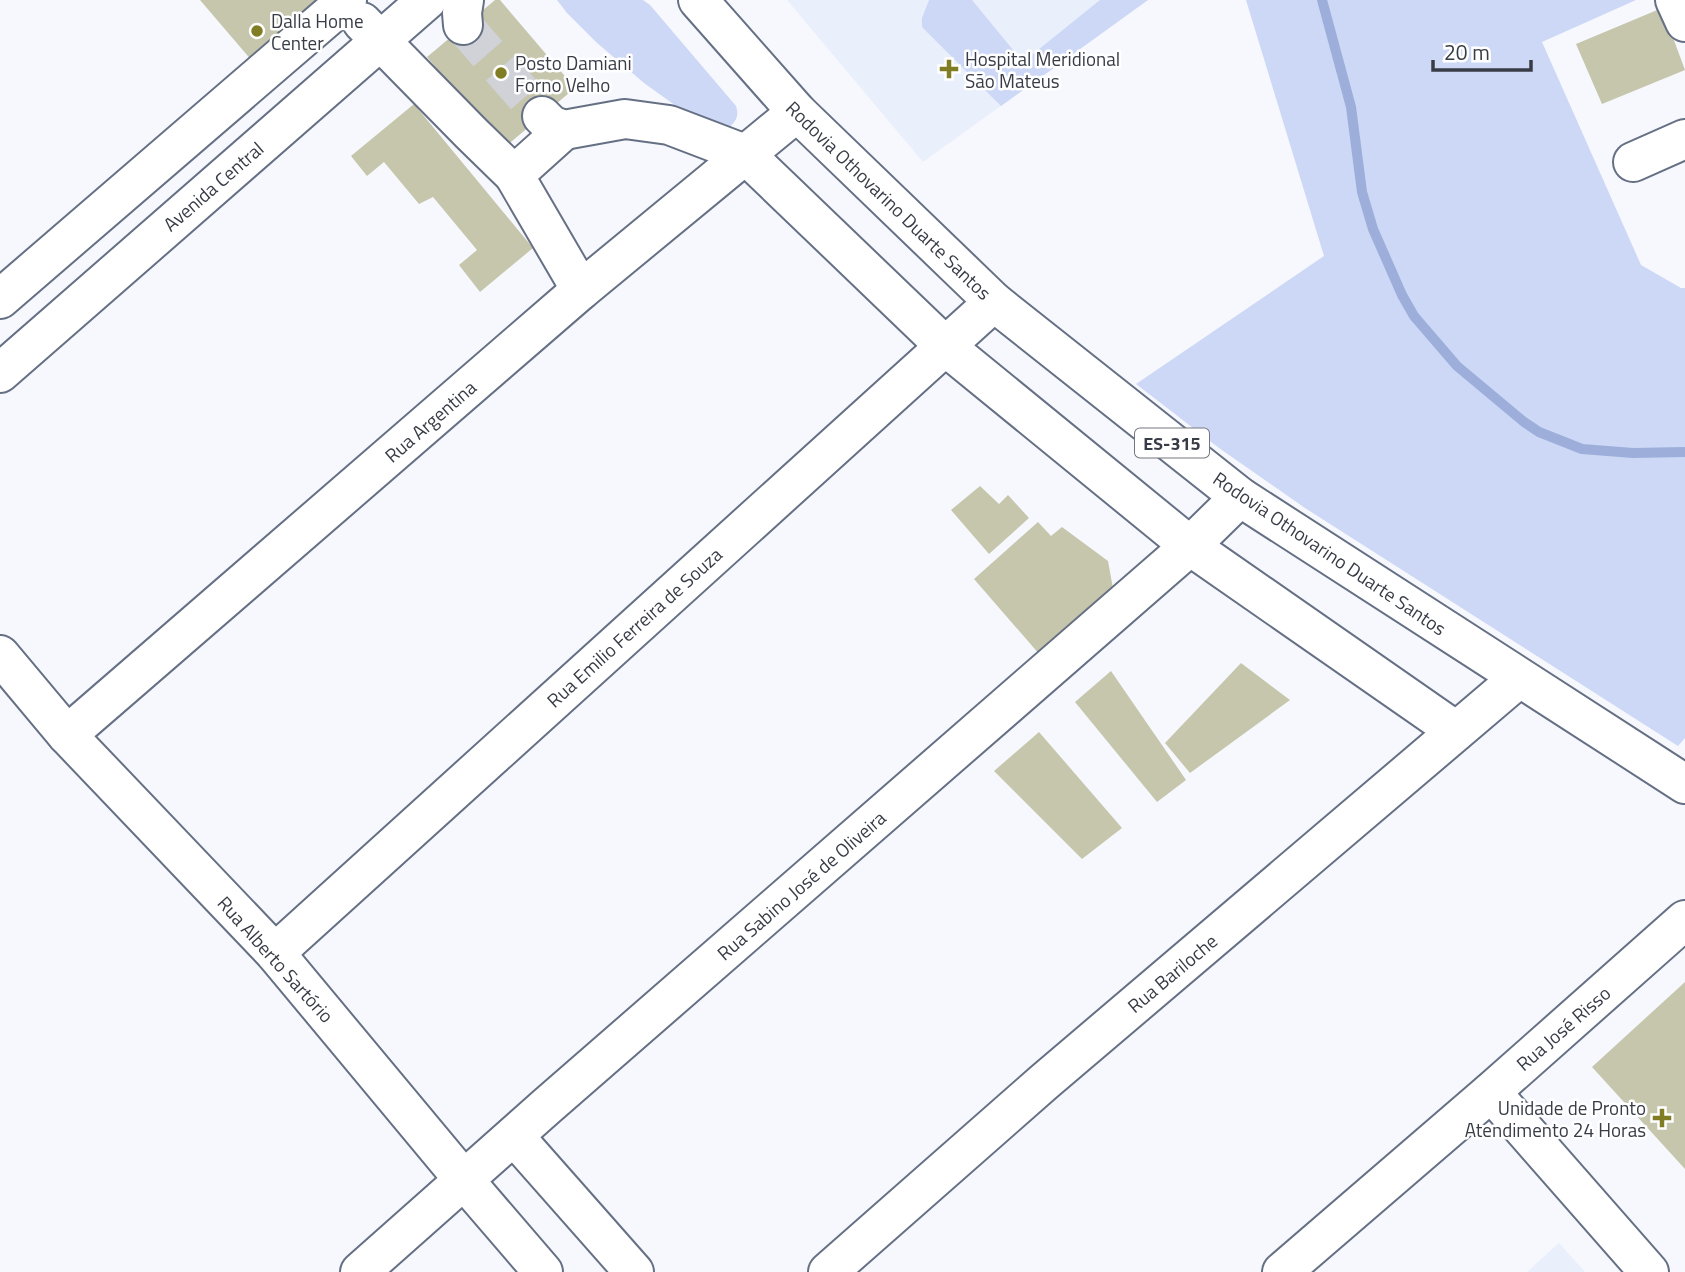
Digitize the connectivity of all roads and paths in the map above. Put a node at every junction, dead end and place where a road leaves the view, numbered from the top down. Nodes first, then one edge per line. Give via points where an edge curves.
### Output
1 (427, 0) edge
2 (682, 0) edge
3 (1675, 0) edge
4 (345, 2) edge
5 (709, 8) edge
6 (1685, 22) edge
7 (380, 40) junction
8 (797, 112) junction
9 (1685, 139) edge
10 (745, 154) junction
11 (1633, 162) dead end
12 (514, 175) junction
13 (581, 290) junction
14 (0, 299) edge
15 (994, 302) junction
16 (945, 346) junction
17 (0, 373) edge
18 (1240, 497) junction
19 (1190, 547) junction
20 (0, 655) edge
21 (1519, 678) junction
22 (1456, 731) junction
23 (67, 735) junction
24 (1685, 784) edge
25 (1685, 920) edge
26 (275, 953) junction
27 (1491, 1092) junction
28 (514, 1136) junction
29 (464, 1180) junction
30 (360, 1272) edge
31 (543, 1272) edge
32 (634, 1272) edge
33 (828, 1272) edge
34 (1282, 1272) edge
35 (1649, 1272) edge

1 - 7 street, Avenida Central
2 - 5 street, Rodovia Othovarino Duarte Santos
3 - 6 street
4 - 7 street
4 - 14 street
5 - 8 street, Rodovia Othovarino Duarte Santos / ES-315
7 - 12 street
7 - 17 street, Avenida Central
8 - 10 street, Rua Argentina
8 - 15 street, Rodovia Othovarino Duarte Santos / ES-315
9 - 11 street
10 - 12 street via 647,121 553,123
10 - 13 street, Rua Argentina
10 - 16 street
12 - 13 street
13 - 23 street, Rua Argentina
15 - 16 street, Rua Emilio Ferreira de Souza
15 - 18 street, Rodovia Othovarino Duarte Santos / ES-315
16 - 19 street
16 - 26 street, Rua Emilio Ferreira de Souza
18 - 19 street, Rua Sabino José de Oliveira
18 - 21 street, Rodovia Othovarino Duarte Santos / ES-315
19 - 22 street
19 - 28 street, Rua Sabino José de Oliveira
20 - 23 street, Rua Alberto Sartório
21 - 22 street, Rua Bariloche
21 - 24 street, Rodovia Othovarino Duarte Santos / ES-315
22 - 33 street, Rua Bariloche
23 - 26 street, Rua Alberto Sartório
25 - 27 street, Rua José Risso
26 - 29 street, Rua Alberto Sartório
27 - 34 street, Rua José Risso
27 - 35 street
28 - 29 street, Rua Sabino José de Oliveira
28 - 32 street
29 - 30 street, Rua Sabino José de Oliveira
29 - 31 street, Rua Alberto Sartório

